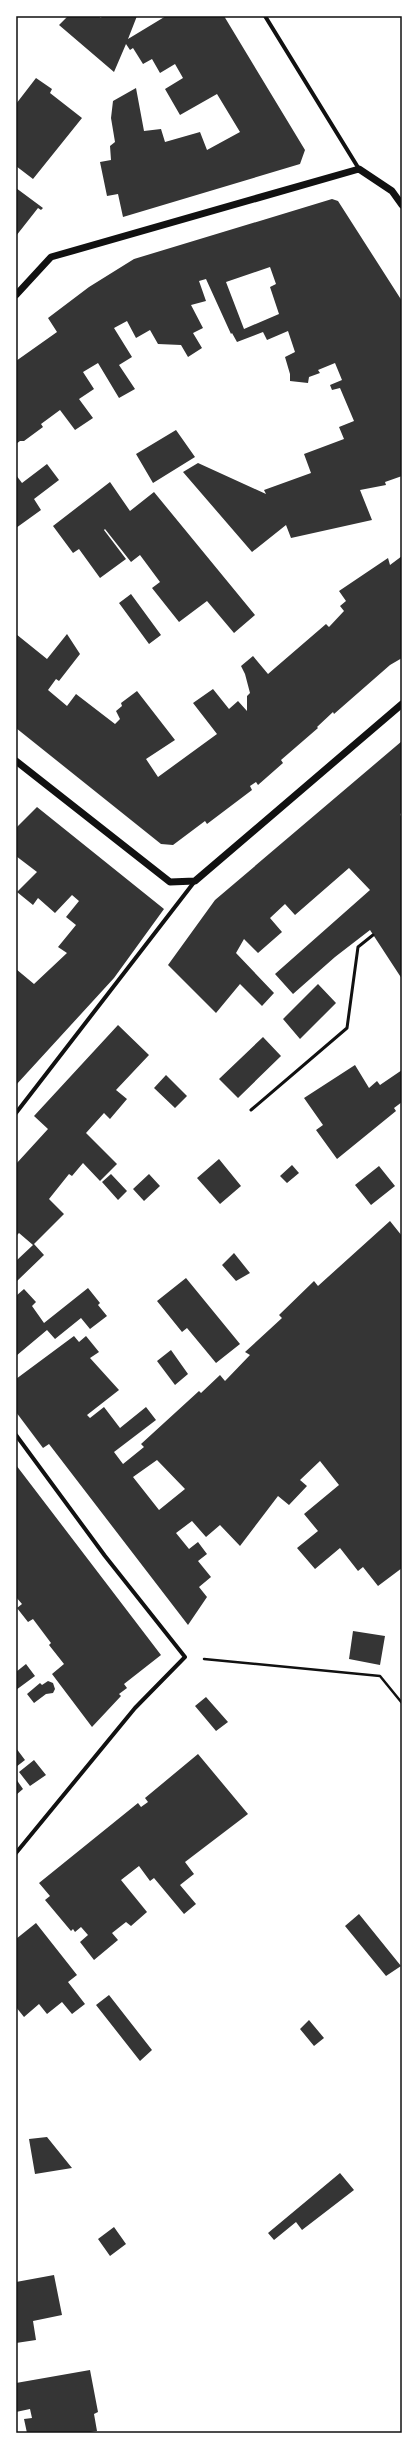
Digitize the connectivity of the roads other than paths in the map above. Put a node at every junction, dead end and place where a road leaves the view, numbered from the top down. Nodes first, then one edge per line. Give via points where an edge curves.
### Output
1 (265, 16) edge
2 (358, 169) junction
3 (402, 205) edge
4 (16, 295) edge
5 (402, 704) edge
6 (16, 761) edge
7 (195, 881) junction
8 (373, 935) dead end
9 (251, 1110) dead end
10 (16, 1113) edge
11 (16, 1435) edge
12 (16, 1853) edge

1 - 2 street
2 - 3 street via 392,191
2 - 4 street via 51,257
5 - 7 street
6 - 7 street via 170,882
7 - 10 street
8 - 9 lane via 358,946 347,1028
11 - 12 street via 105,1556 185,1657 135,1708

